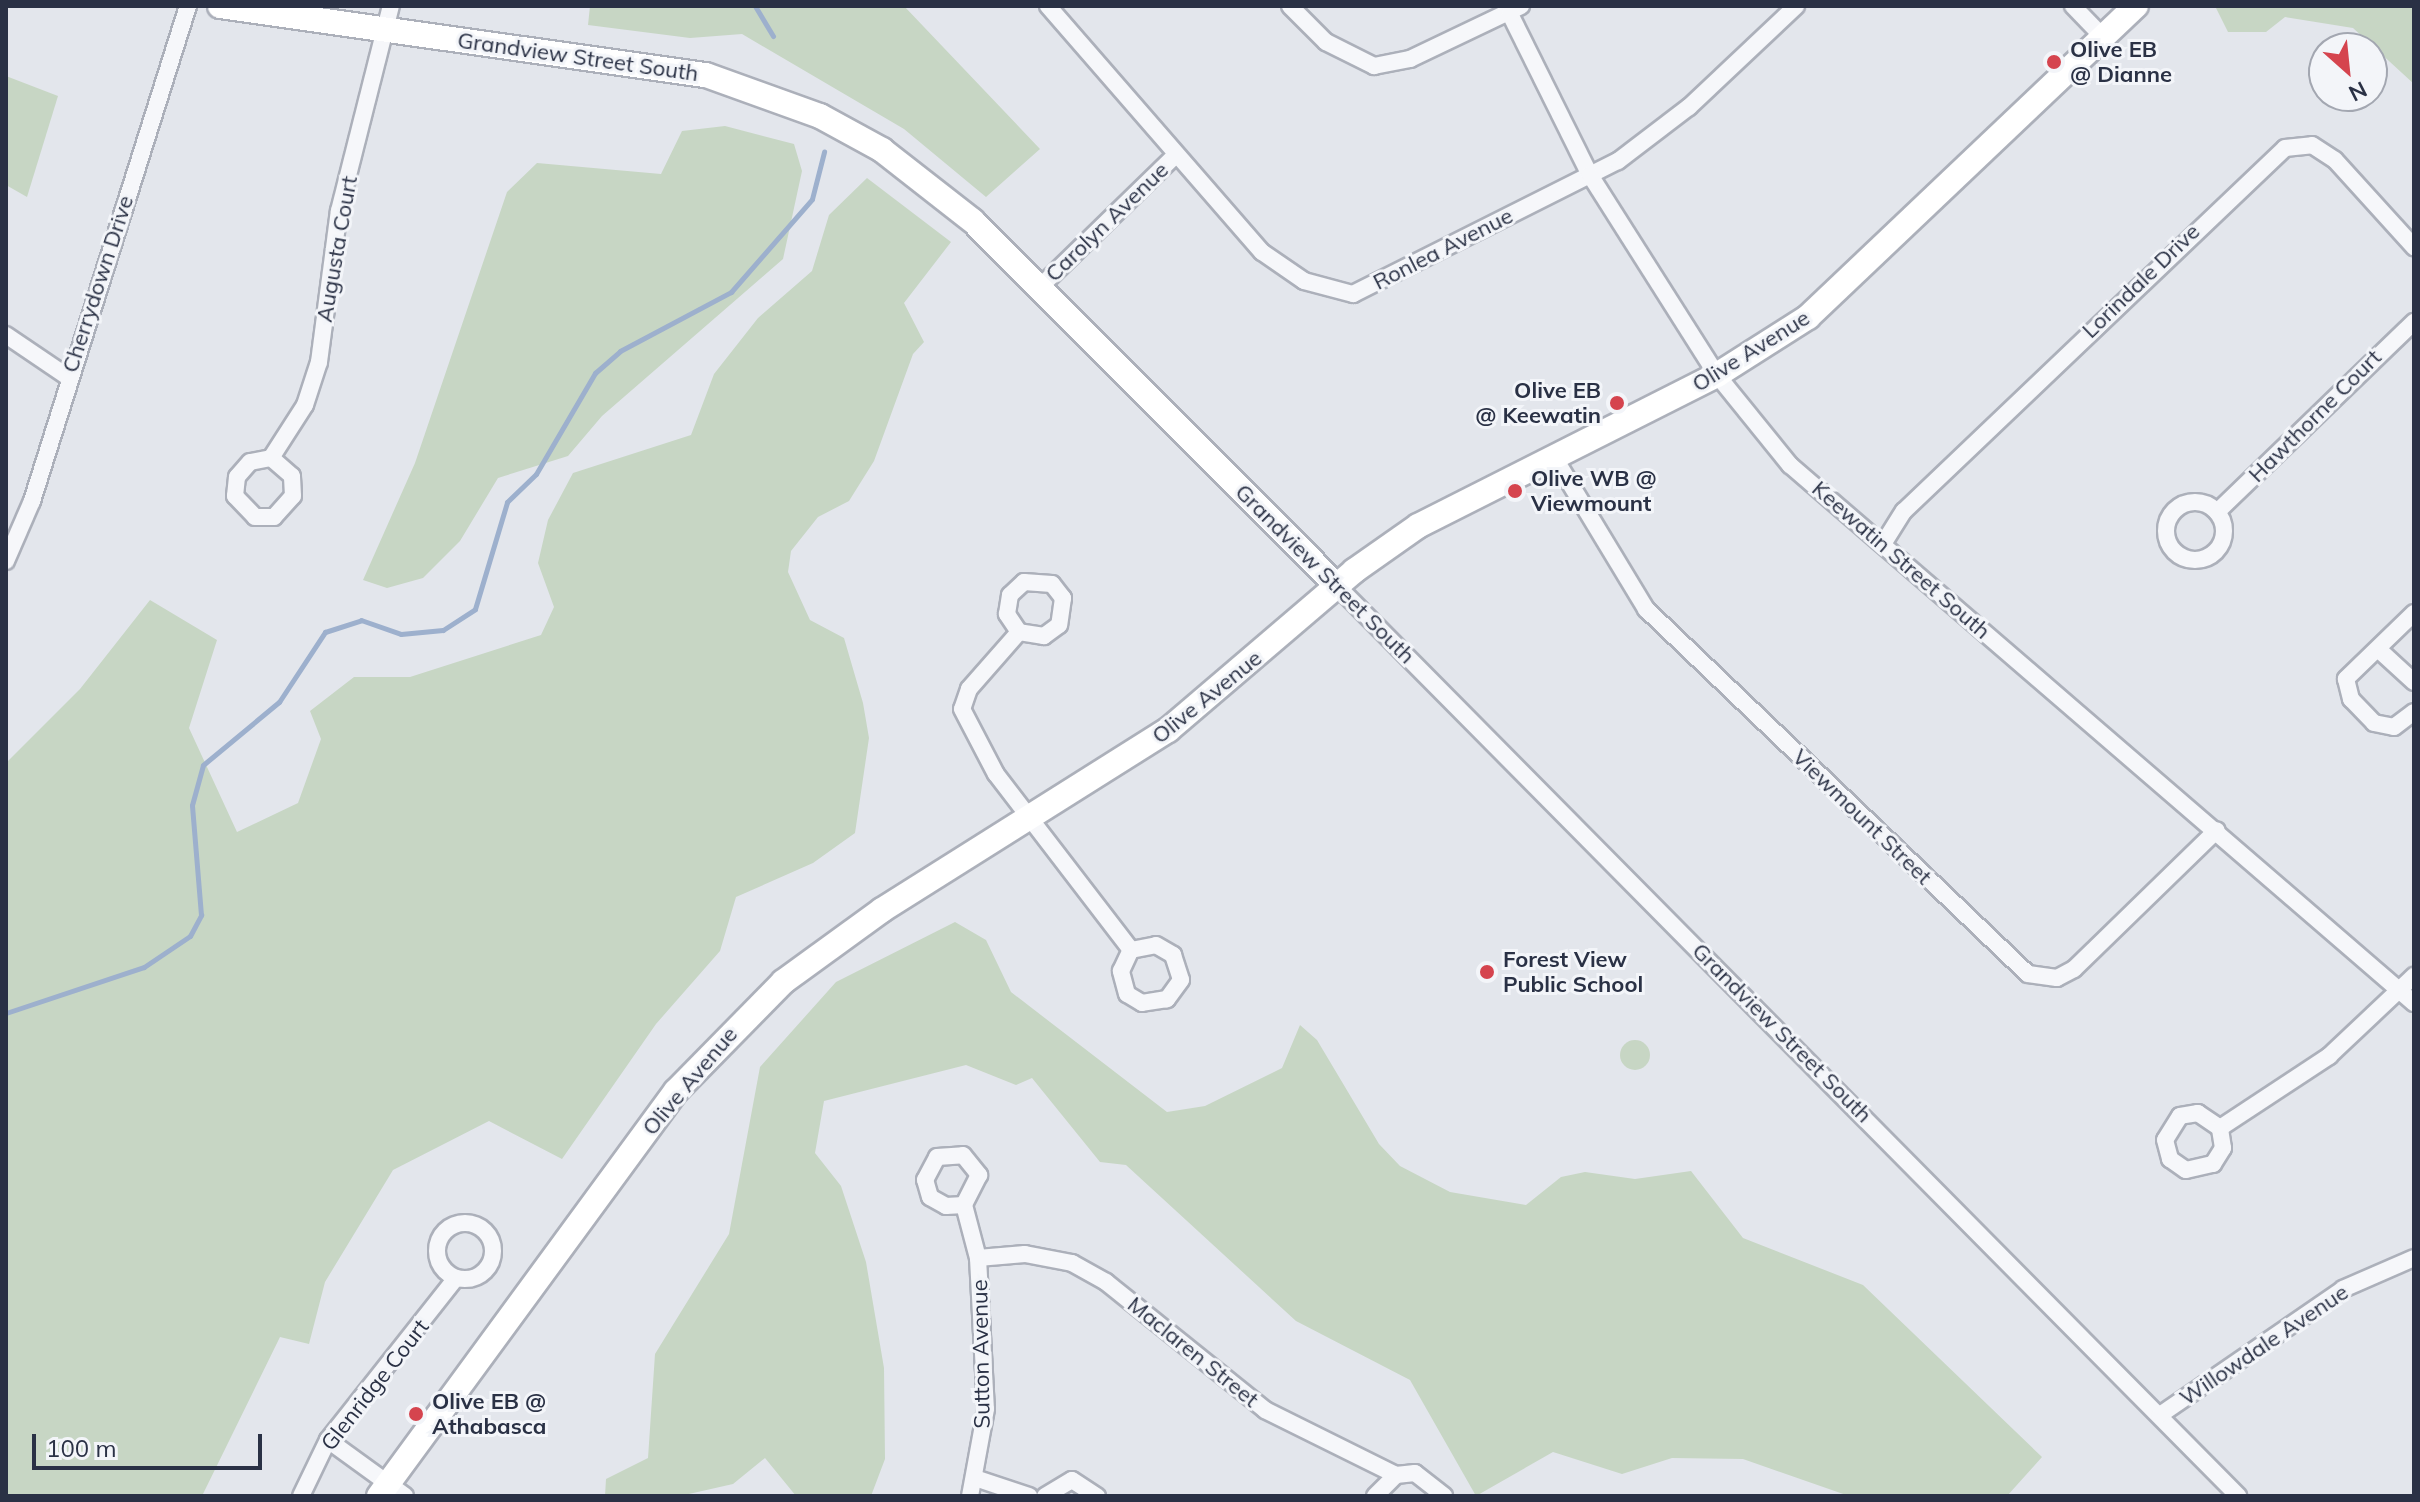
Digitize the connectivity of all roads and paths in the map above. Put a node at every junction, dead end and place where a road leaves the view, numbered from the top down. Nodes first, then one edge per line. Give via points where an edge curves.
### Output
1 (188, 6) edge
2 (220, 6) edge
3 (391, 6) edge
4 (1048, 6) edge
5 (1290, 6) edge
6 (1796, 6) edge
7 (2073, 6) edge
8 (2136, 6) edge
9 (1515, 10) edge
10 (387, 32) junction
11 (2104, 38) junction
12 (1176, 155) junction
13 (1590, 175) junction
14 (2414, 247) edge
15 (1039, 288) junction
16 (2414, 322) edge
17 (6, 335) edge
18 (1717, 375) junction
19 (68, 377) junction
20 (1554, 457) junction
21 (271, 458) dead end
22 (2217, 512) dead end
23 (1883, 544) junction
24 (6, 561) edge
25 (1337, 586) junction
26 (2414, 613) edge
27 (1019, 632) dead end
28 (2378, 649) junction
29 (2414, 682) edge
30 (2414, 712) edge
31 (1031, 818) junction
32 (2217, 830) junction
33 (1131, 950) dead end
34 (2414, 976) edge
35 (2400, 990) junction
36 (2414, 1003) edge
37 (2220, 1128) dead end
38 (964, 1205) dead end
39 (978, 1258) junction
40 (2414, 1258) edge
41 (456, 1278) dead end
42 (2160, 1415) junction
43 (328, 1440) junction
44 (1396, 1475) junction
45 (978, 1479) junction
46 (390, 1493) edge
47 (301, 1496) edge
48 (970, 1496) edge
49 (1029, 1496) edge
50 (1045, 1496) edge
51 (1097, 1496) edge
52 (1375, 1496) edge
53 (1444, 1496) edge
54 (2238, 1496) edge

1 - 19 street, Cherrydown Drive
2 - 10 main road, Grandview Street South
3 - 10 street, Augusta Court
4 - 12 street, Ronlea Avenue
5 - 9 street via 1326,42 1374,66 1410,59
6 - 13 street, Ronlea Avenue via 1689,107
7 - 11 street
8 - 11 main road, Olive Avenue
9 - 13 street, Keewatin Street South
10 - 15 main road, Grandview Street South via 636,63 760,91 820,116 906,167
10 - 21 street, Augusta Court via 339,211 319,362 305,405
11 - 18 main road, Olive Avenue via 1850,284
12 - 13 street, Ronlea Avenue via 1262,252 1304,281 1353,294
12 - 15 street, Carolyn Avenue
13 - 18 street, Keewatin Street South
14 - 23 street, Lorindale Drive via 2335,160 2312,145 2285,148 1904,511
15 - 25 main road, Grandview Street South
16 - 22 street, Hawthorne Court
17 - 19 street
18 - 20 main road, Olive Avenue
18 - 23 street, Keewatin Street South via 1790,465
19 - 24 street, Cherrydown Drive via 32,501
20 - 25 main road, Olive Avenue via 1418,526
20 - 32 street, Viewmount Street via 1646,609 2028,974 2057,978 2074,969
23 - 32 street, Keewatin Street South
25 - 31 main road, Olive Avenue via 1168,730
25 - 42 street, Grandview Street South
26 - 28 street
27 - 31 street via 969,689 962,709 996,774
28 - 29 street
28 - 30 street via 2346,679 2351,699 2386,728
31 - 33 street
31 - 46 main road, Olive Avenue via 834,942 710,1051
32 - 35 street, Keewatin Street South
34 - 35 street
35 - 36 street, Keewatin Street South
35 - 37 street via 2319,1064
38 - 39 street, Sutton Avenue
39 - 44 street, Maclaren Street via 1025,1254 1072,1263 1106,1282 1265,1410
39 - 45 street, Sutton Avenue via 986,1409
40 - 42 street, Willowdale Avenue via 2343,1289
41 - 43 street, Glenridge Court
42 - 54 street, Grandview Street South
43 - 46 street
43 - 47 street, Glenridge Court
44 - 52 street
44 - 53 street, Maclaren Street via 1415,1473
45 - 48 street, Sutton Avenue
45 - 49 street
50 - 51 street via 1072,1480

